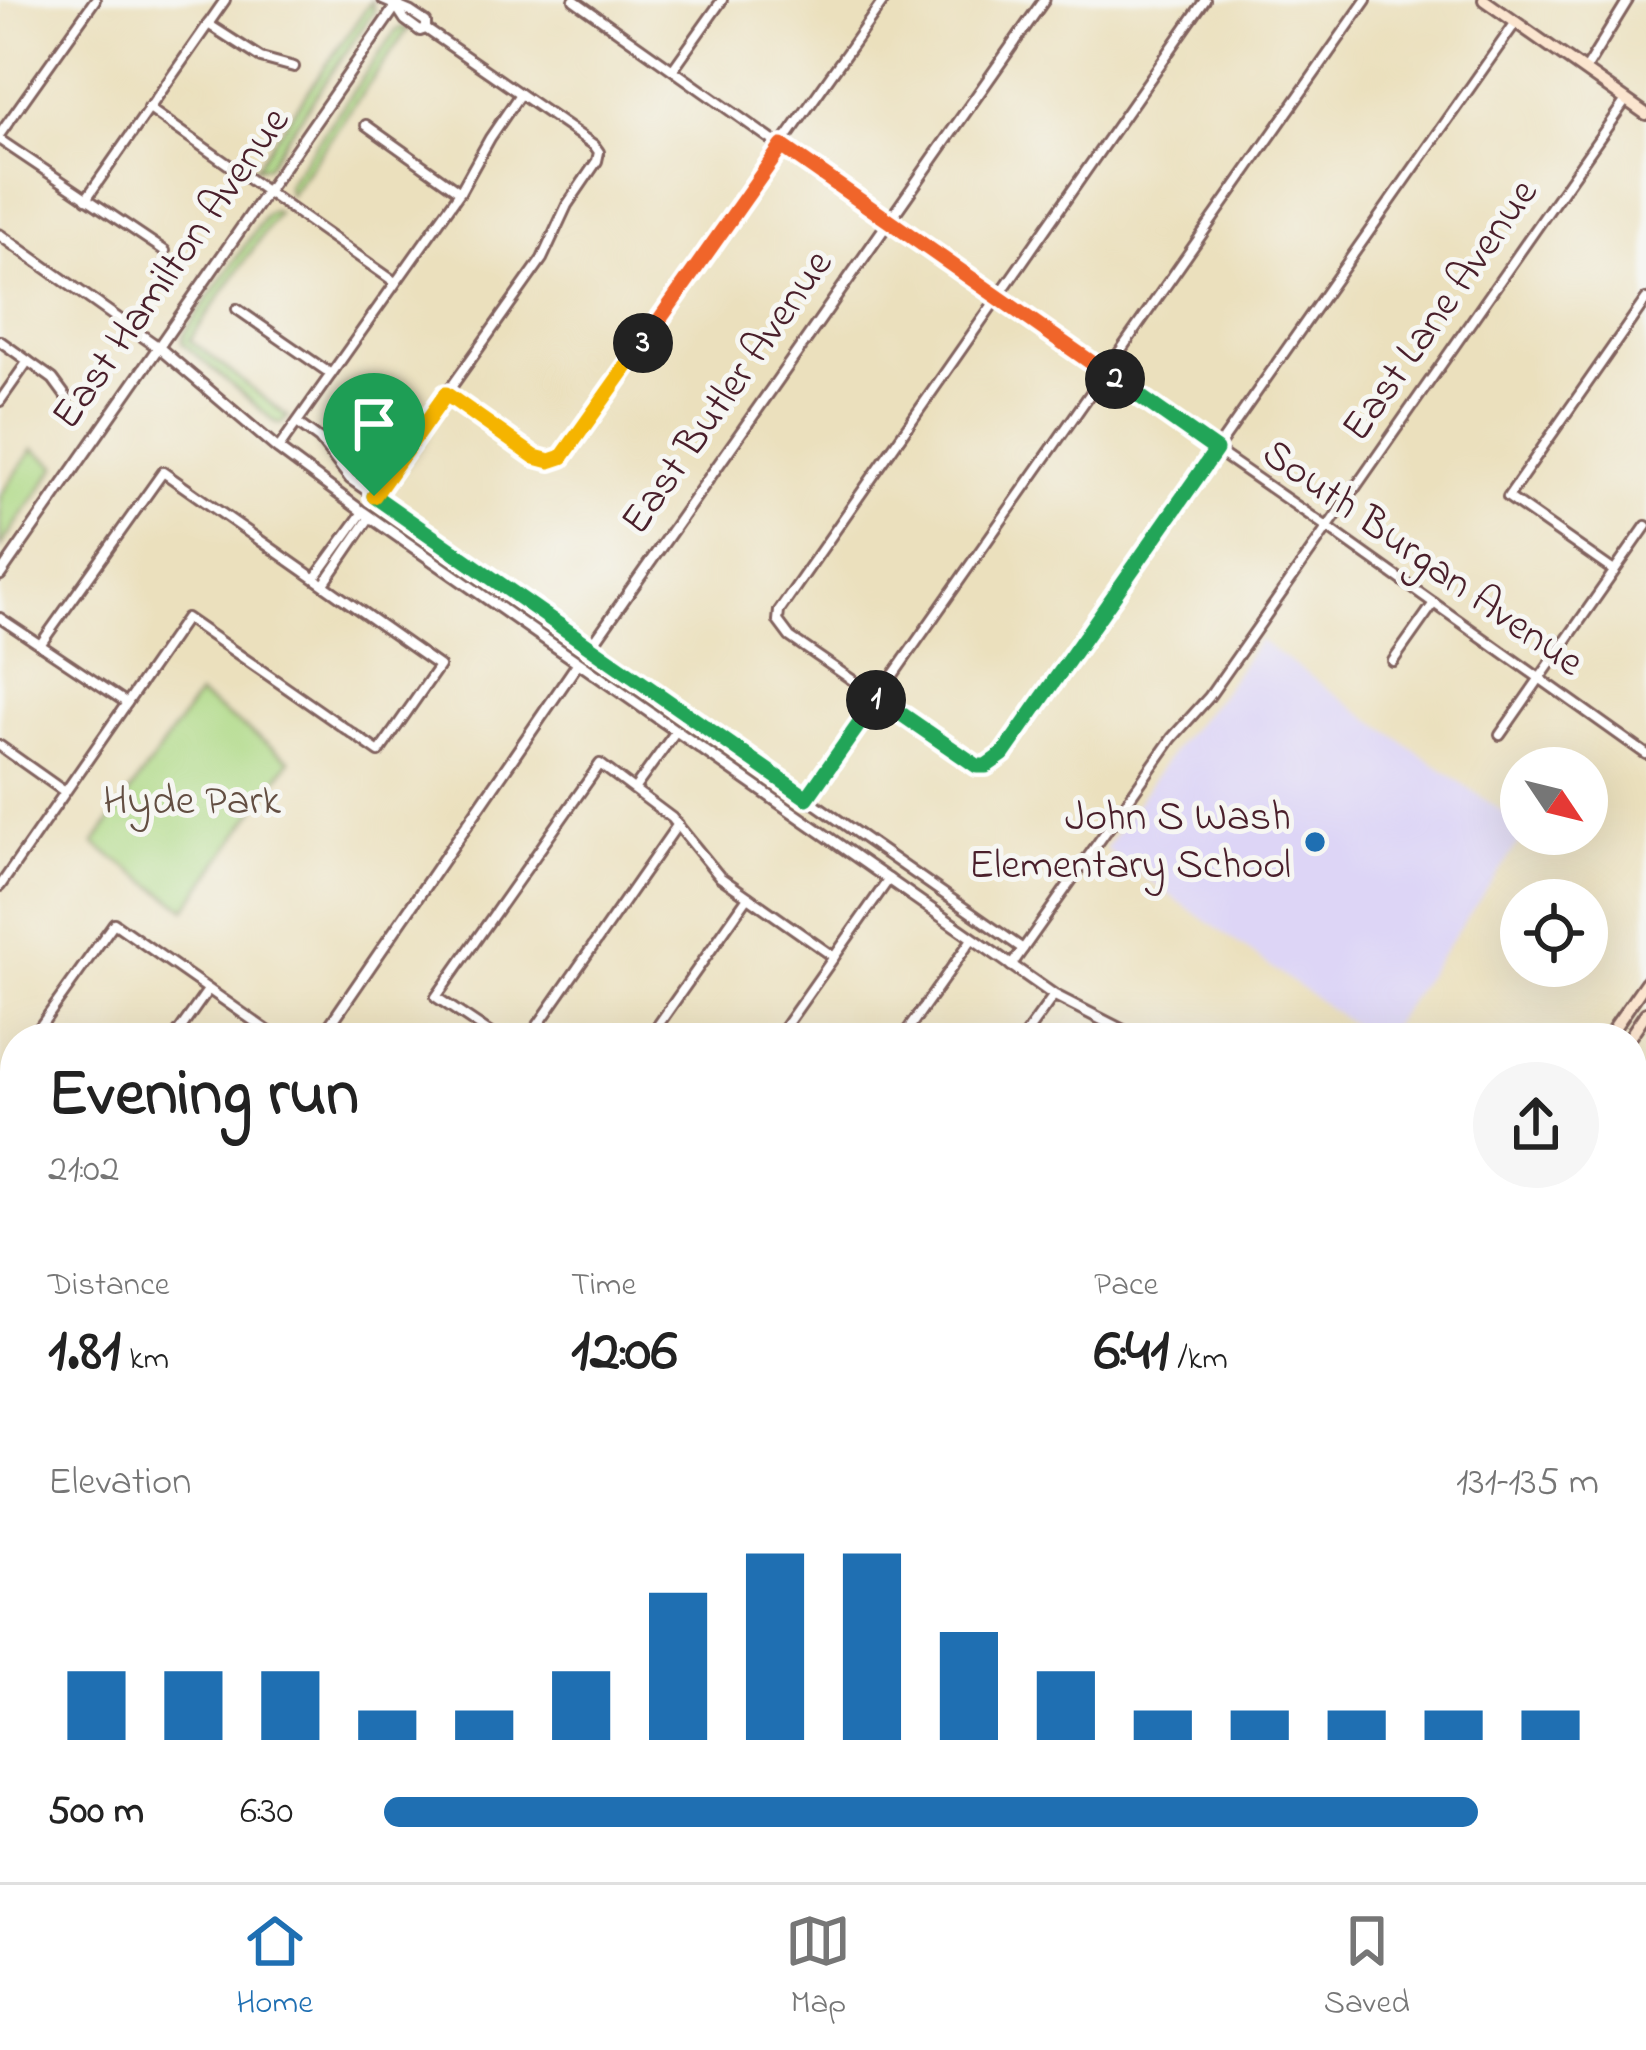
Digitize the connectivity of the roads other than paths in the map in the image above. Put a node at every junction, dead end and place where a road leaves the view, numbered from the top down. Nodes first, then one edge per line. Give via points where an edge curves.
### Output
1 (95, 0) edge
2 (225, 0) edge
3 (383, 0) edge
4 (574, 0) edge
5 (722, 0) edge
6 (884, 0) edge
7 (1044, 0) edge
8 (1205, 0) edge
9 (1366, 0) edge
10 (1484, 0) edge
11 (1628, 0) edge
12 (396, 2) edge
13 (1516, 22) junction
14 (208, 24) junction
15 (294, 68) dead end
16 (673, 69) junction
17 (1585, 70) junction
18 (520, 94) junction
19 (1626, 100) junction
20 (148, 108) junction
21 (1646, 114) edge
22 (366, 125) dead end
23 (0, 137) edge
24 (782, 146) junction
25 (266, 190) junction
26 (460, 192) junction
27 (86, 199) junction
28 (889, 222) junction
29 (0, 235) edge
30 (165, 251) dead end
31 (395, 282) junction
32 (998, 297) junction
33 (1646, 299) edge
34 (237, 309) dead end
35 (0, 341) edge
36 (158, 347) junction
37 (28, 361) junction
38 (1106, 373) junction
39 (331, 374) junction
40 (446, 394) junction
41 (67, 398) dead end
42 (0, 401) edge
43 (297, 423) junction
44 (278, 449) junction
45 (1216, 450) junction
46 (374, 496) junction
47 (367, 514) junction
48 (1646, 526) edge
49 (1328, 527) junction
50 (1614, 571) junction
51 (0, 575) edge
52 (320, 581) junction
53 (1433, 603) junction
54 (0, 618) edge
55 (40, 645) junction
56 (590, 648) junction
57 (1393, 661) dead end
58 (578, 663) junction
59 (1539, 678) junction
60 (878, 698) junction
61 (127, 703) junction
62 (676, 731) junction
63 (1500, 735) dead end
64 (0, 746) edge
65 (1646, 754) edge
66 (634, 789) junction
67 (65, 792) junction
68 (807, 798) junction
69 (678, 824) junction
70 (889, 880) junction
71 (0, 886) edge
72 (748, 897) junction
73 (972, 938) junction
74 (1023, 949) junction
75 (834, 957) junction
76 (1011, 966) junction
77 (1646, 982) edge
78 (208, 990) junction
79 (1054, 995) junction
80 (43, 1023) edge
81 (185, 1023) edge
82 (256, 1023) edge
83 (332, 1023) edge
84 (475, 1023) edge
85 (539, 1023) edge
86 (660, 1023) edge
87 (788, 1023) edge
88 (912, 1023) edge
89 (1034, 1023) edge
90 (1109, 1023) edge
91 (1617, 1023) edge

1 - 23 street
2 - 14 street
3 - 12 street
4 - 16 street, South Burgan Avenue
5 - 16 street
6 - 24 street
7 - 28 street, East Butler Avenue
8 - 32 street
9 - 38 street
10 - 13 main road
11 - 17 street
12 - 18 street
12 - 25 street, East Hamilton Avenue
13 - 17 main road
13 - 45 street
14 - 15 street via 261,58
14 - 20 street
16 - 24 street, South Burgan Avenue
17 - 19 main road
18 - 26 street
18 - 40 street via 594,145 597,161 542,259
19 - 21 main road
19 - 49 street, East Lane Avenue
20 - 25 street
20 - 27 street
22 - 26 street
23 - 27 street
24 - 28 street, South Burgan Avenue
24 - 40 street via 566,453 535,457
25 - 31 street
25 - 36 street, East Hamilton Avenue
26 - 31 street
27 - 30 street
28 - 32 street, South Burgan Avenue
28 - 56 street, East Butler Avenue
29 - 36 street
31 - 39 street
32 - 38 street, South Burgan Avenue
32 - 60 street via 779,610 790,637
33 - 50 street via 1508,496
34 - 39 street
35 - 37 street
36 - 44 street
36 - 51 street, East Hamilton Avenue
37 - 41 street
37 - 42 street
38 - 45 street, South Burgan Avenue
38 - 60 street
39 - 43 street
40 - 46 street
43 - 44 street
43 - 46 street
44 - 47 street
45 - 49 street, South Burgan Avenue
45 - 60 street via 1003,754 986,766 969,762
46 - 56 street
47 - 52 street
47 - 58 street
48 - 50 street
49 - 53 street, South Burgan Avenue
49 - 74 street, East Lane Avenue
50 - 59 street
52 - 55 street via 163,472
52 - 61 street via 440,666 380,752 187,618
53 - 57 street
53 - 59 street, South Burgan Avenue
54 - 55 street
55 - 61 street
56 - 68 street
58 - 62 street
58 - 83 street
59 - 63 street
59 - 65 street, South Burgan Avenue
60 - 68 street
61 - 67 street
62 - 66 street
62 - 70 street
64 - 67 street
66 - 69 street
66 - 84 street via 600,764 436,997
67 - 71 street
68 - 74 street
69 - 72 street via 712,870
69 - 85 street
70 - 73 street
70 - 75 street
72 - 75 street
72 - 86 street
73 - 76 street
73 - 88 street
74 - 76 street, East Lane Avenue
75 - 87 street
76 - 79 street
77 - 91 main road
78 - 80 street via 114,922
78 - 81 street
78 - 82 street
79 - 89 street
79 - 90 street

